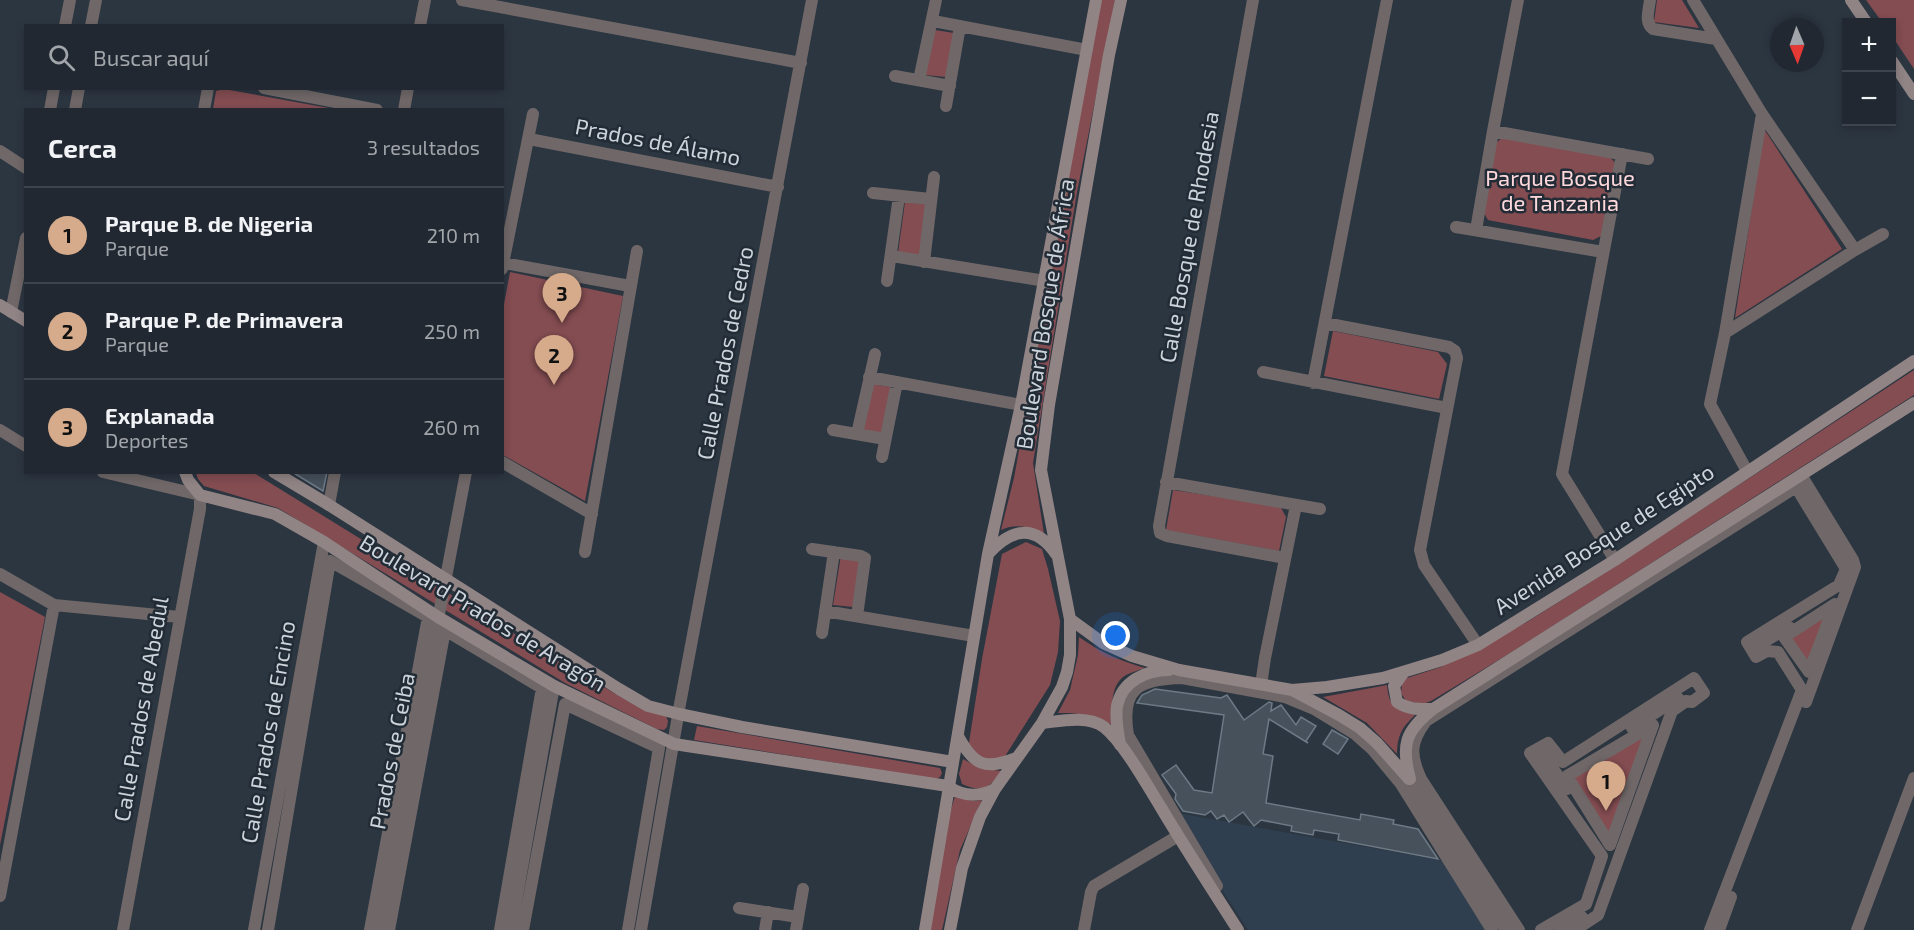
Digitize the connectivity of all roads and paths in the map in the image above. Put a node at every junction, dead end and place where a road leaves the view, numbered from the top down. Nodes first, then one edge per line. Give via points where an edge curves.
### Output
1 (70, 0) edge
2 (96, 0) edge
3 (425, 0) edge
4 (462, 0) edge
5 (812, 0) edge
6 (936, 0) edge
7 (1096, 0) edge
8 (1121, 0) edge
9 (1253, 0) edge
10 (1387, 0) edge
11 (1518, 0) edge
12 (1650, 0) edge
13 (1693, 0) edge
14 (1851, 0) edge
15 (1863, 18) edge
16 (933, 21) junction
17 (65, 24) edge
18 (91, 24) edge
19 (420, 24) edge
20 (960, 26) junction
21 (1716, 39) junction
22 (1087, 50) junction
23 (801, 63) junction
24 (1896, 67) edge
25 (895, 76) dead end
26 (919, 80) junction
27 (950, 86) junction
28 (54, 90) edge
29 (79, 90) edge
30 (208, 90) edge
31 (274, 90) edge
32 (408, 90) edge
33 (1914, 94) edge
34 (946, 106) dead end
35 (50, 108) edge
36 (75, 108) edge
37 (204, 108) edge
38 (367, 108) edge
39 (404, 108) edge
40 (533, 114) dead end
41 (1762, 114) junction
42 (1493, 131) junction
43 (530, 140) junction
44 (0, 152) edge
45 (1622, 153) junction
46 (1648, 159) dead end
47 (24, 167) edge
48 (934, 177) dead end
49 (778, 187) junction
50 (873, 193) dead end
51 (899, 196) junction
52 (930, 200) junction
53 (1456, 227) dead end
54 (1476, 230) junction
55 (1883, 234) dead end
56 (24, 248) edge
57 (1855, 250) junction
58 (637, 251) dead end
59 (1603, 252) junction
60 (892, 256) junction
61 (504, 261) edge
62 (924, 262) junction
63 (504, 266) edge
64 (887, 281) dead end
65 (1045, 281) junction
66 (630, 286) junction
67 (0, 305) edge
68 (11, 312) junction
69 (24, 320) edge
70 (1325, 323) junction
71 (1725, 333) junction
72 (875, 354) dead end
73 (1914, 361) edge
74 (1263, 372) dead end
75 (869, 377) junction
76 (897, 382) junction
77 (1313, 382) junction
78 (1914, 403) edge
79 (1021, 405) junction
80 (1447, 408) junction
81 (0, 430) edge
82 (833, 430) dead end
83 (857, 434) junction
84 (885, 439) junction
85 (24, 445) edge
86 (882, 457) dead end
87 (504, 463) edge
88 (1747, 471) junction
89 (112, 474) edge
90 (186, 474) edge
91 (277, 474) edge
92 (335, 474) edge
93 (466, 474) edge
94 (1801, 475) junction
95 (1166, 482) junction
96 (201, 495) junction
97 (329, 505) junction
98 (1296, 505) junction
99 (1320, 509) dead end
100 (592, 514) junction
101 (324, 543) junction
102 (812, 549) dead end
103 (585, 552) dead end
104 (834, 552) junction
105 (988, 554) junction
106 (1056, 555) junction
107 (1285, 558) junction
108 (1615, 560) junction
109 (0, 574) edge
110 (446, 580) junction
111 (1846, 591) junction
112 (54, 605) junction
113 (825, 611) junction
114 (857, 616) junction
115 (179, 617) junction
116 (438, 617) junction
117 (1070, 619) junction
118 (822, 633) dead end
119 (1776, 635) junction
120 (974, 636) junction
121 (1478, 645) junction
122 (1757, 646) dead end
123 (1179, 670) junction
124 (1404, 672) junction
125 (1809, 672) joint
126 (1262, 685) junction
127 (554, 686) junction
128 (1810, 688) junction
129 (1690, 689) dead end
130 (1292, 690) junction
131 (1667, 706) junction
132 (1433, 709) junction
133 (679, 714) junction
134 (1042, 723) junction
135 (958, 736) junction
136 (674, 744) junction
137 (1120, 745) junction
138 (1543, 754) dead end
139 (1016, 758) junction
140 (953, 762) junction
141 (1562, 775) junction
142 (1914, 778) edge
143 (1410, 779) junction
144 (948, 786) junction
145 (995, 789) junction
146 (1178, 836) junction
147 (1611, 859) junction
148 (803, 889) dead end
149 (0, 896) edge
150 (739, 908) dead end
151 (768, 912) junction
152 (797, 924) edge
153 (1087, 927) edge
154 (123, 930) edge
155 (254, 930) edge
156 (268, 930) edge
157 (370, 930) edge
158 (380, 930) edge
159 (389, 930) edge
160 (500, 930) edge
161 (511, 930) edge
162 (523, 930) edge
163 (628, 930) edge
164 (640, 930) edge
165 (765, 930) edge
166 (925, 930) edge
167 (950, 930) edge
168 (1238, 930) edge
169 (1244, 930) edge
170 (1492, 930) edge
171 (1506, 930) edge
172 (1519, 930) edge
173 (1541, 930) edge
174 (1560, 930) edge
175 (1575, 930) edge
176 (1710, 930) edge
177 (1719, 930) edge
178 (1857, 930) edge

1 - 17 street
2 - 18 street
3 - 19 street
4 - 23 street
5 - 23 street, Calle Prados de Cedro
6 - 16 street
7 - 22 street, Boulevard Bosque de África
8 - 106 street, Boulevard Bosque de África via 1041,468
9 - 95 street, Calle Bosque de Rhodesia
10 - 70 street
11 - 42 street
12 - 21 street via 1647,21 1653,29
13 - 21 street
14 - 15 street
16 - 20 street
16 - 26 street
20 - 22 street
20 - 27 street
21 - 41 street
22 - 65 street, Boulevard Bosque de África
23 - 49 street, Calle Prados de Cedro
24 - 33 street
25 - 26 street
26 - 27 street
27 - 34 street
28 - 35 street
29 - 36 street
30 - 37 street
31 - 38 street
32 - 39 street
40 - 43 street
41 - 57 street
41 - 71 street
42 - 45 street
42 - 54 street
43 - 49 street, Prados de Álamo
43 - 61 street
44 - 47 street
45 - 46 street
45 - 59 street
48 - 52 street
49 - 133 street, Calle Prados de Cedro
50 - 51 street
51 - 52 street
51 - 60 street
52 - 62 street
53 - 54 street
54 - 59 street
55 - 57 street
56 - 68 street
57 - 71 street
58 - 66 street
59 - 108 street via 1562,474
60 - 62 street
60 - 64 street
62 - 65 street
63 - 66 street
65 - 79 street, Boulevard Bosque de África
66 - 100 street
67 - 68 street
68 - 69 street
70 - 77 street
70 - 80 street via 1452,348 1457,358
71 - 88 street via 1710,407
72 - 75 street
73 - 88 street, Avenida Bosque de Egipto
74 - 77 street
75 - 76 street
75 - 83 street
76 - 79 street
76 - 84 street
77 - 80 street
78 - 94 street
79 - 105 street, Boulevard Bosque de África
80 - 121 street via 1421,558
81 - 85 street
82 - 83 street
83 - 84 street
84 - 86 street
87 - 100 street
88 - 108 street, Avenida Bosque de Egipto
89 - 96 street
90 - 96 street
91 - 97 street, Boulevard Prados de Aragón
92 - 97 street
93 - 110 street, Prados de Ceiba
94 - 111 street via 1854,563
94 - 132 street
95 - 98 street
95 - 107 street, Calle Bosque de Rhodesia via 1159,526 1163,535
96 - 101 street, Boulevard Prados de Aragón via 275,514
96 - 115 street, Calle Prados de Abedul
97 - 110 street, Boulevard Prados de Aragón
98 - 99 street
98 - 107 street
100 - 103 street
101 - 116 street, Boulevard Prados de Aragón
101 - 155 street, Calle Prados de Encino
102 - 104 street
104 - 113 street
104 - 114 street via 865,558
105 - 106 street via 1001,540 1024,533 1042,538
105 - 120 street, Boulevard Bosque de África
106 - 117 street, Boulevard Bosque de África
107 - 126 street
108 - 121 street, Avenida Bosque de Egipto
109 - 112 street
110 - 116 street, Prados de Ceiba
110 - 133 street, Boulevard Prados de Aragón via 619,689 648,705
111 - 119 street
111 - 128 street
112 - 115 street
112 - 149 street
113 - 114 street
113 - 118 street
114 - 120 street
115 - 154 street, Calle Prados de Abedul
116 - 127 street, Boulevard Prados de Aragón
116 - 158 street, Prados de Ceiba
117 - 123 street via 1103,643
117 - 134 street, Boulevard Bosque de África via 1067,672
119 - 122 street
119 - 128 street
120 - 135 street, Boulevard Bosque de África
121 - 124 street, Avenida Bosque de Egipto
123 - 126 street
123 - 137 street via 1156,670 1124,689 1117,705
124 - 130 street, Avenida Bosque de Egipto
124 - 132 street via 1394,686 1397,702 1414,710
125 - 125 street via 1784,637 1835,604 1824,633
126 - 130 street
127 - 136 street, Boulevard Prados de Aragón
127 - 161 street
128 - 177 street
129 - 131 street
130 - 143 street via 1360,728
131 - 141 street
131 - 147 street
132 - 143 street via 1410,730 1405,744
133 - 136 street, Calle Prados de Cedro
133 - 140 street, Boulevard Prados de Aragón
134 - 137 street via 1093,722 1105,728
134 - 139 street, Boulevard Bosque de África
135 - 139 street via 978,762 996,765
135 - 140 street, Boulevard Bosque de África
136 - 144 street, Boulevard Prados de Aragón
136 - 164 street, Calle Prados de Cedro
137 - 146 street
138 - 141 street
139 - 145 street, Boulevard Bosque de África
140 - 144 street, Boulevard Bosque de África
141 - 141 street via 1606,753 1653,724 1610,845
141 - 147 street
142 - 178 street
143 - 171 street
144 - 145 street, Boulevard Prados de Aragón via 971,795
144 - 166 street, Boulevard Bosque de África
145 - 167 street, Boulevard Bosque de África via 980,817 962,868
146 - 153 street via 1094,886
146 - 168 street
147 - 174 street via 1591,910
148 - 152 street
150 - 151 street
151 - 152 street
151 - 165 street
156 - 157 street via 330,561 428,617
159 - 160 street via 445,630 542,688
162 - 163 street via 565,704 659,748
169 - 170 street via 1128,735 1125,717 1129,696 1144,683 1182,678 1285,696 1355,734 1401,784
172 - 176 street via 1421,779 1414,765 1416,734 1426,721 1796,487 1846,570 1839,585 1747,642 1756,657 1767,651 1778,652 1803,690
173 - 175 street via 1586,904 1602,856 1530,753 1548,743 1563,762 1694,678 1704,693 1672,711 1598,915

